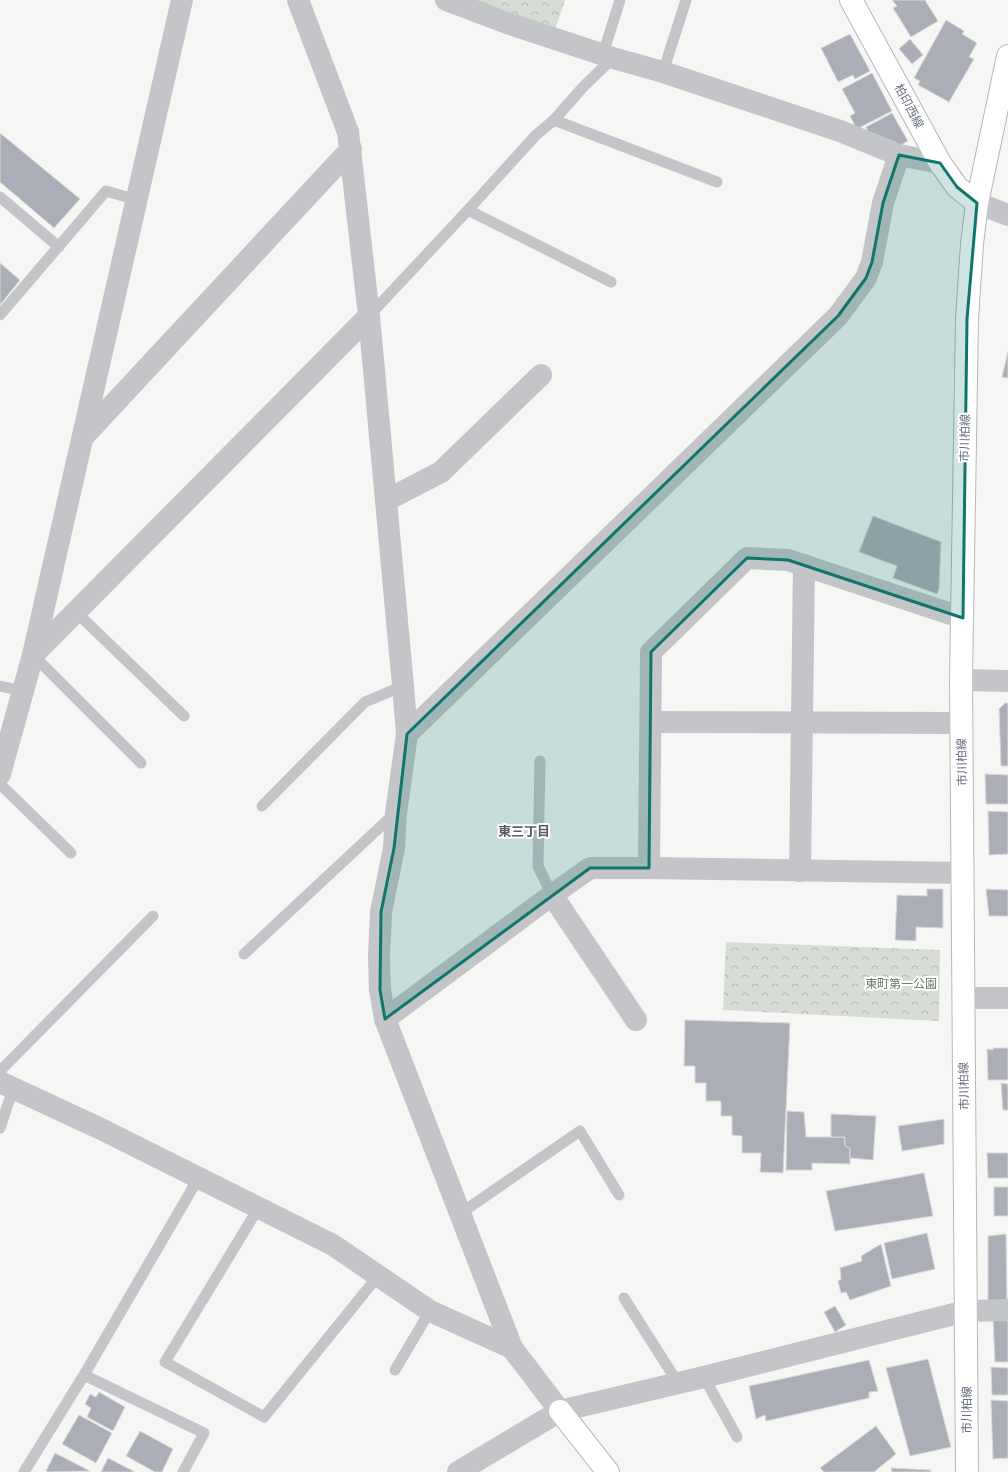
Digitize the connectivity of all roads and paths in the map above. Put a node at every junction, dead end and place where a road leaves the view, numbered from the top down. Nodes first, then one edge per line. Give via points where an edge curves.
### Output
1 (182, 0) edge
2 (298, 0) edge
3 (446, 0) edge
4 (620, 0) edge
5 (686, 0) edge
6 (852, 0) edge
7 (608, 56) junction
8 (1008, 56) edge
9 (664, 72) junction
10 (554, 120) junction
11 (351, 149) junction
12 (899, 155) junction
13 (940, 163) junction
14 (717, 182) dead end
15 (0, 197) edge
16 (137, 200) junction
17 (977, 203) junction
18 (468, 210) junction
19 (1008, 214) edge
20 (59, 247) junction
21 (611, 282) dead end
22 (0, 315) edge
23 (370, 316) junction
24 (541, 375) dead end
25 (82, 438) junction
26 (387, 500) junction
27 (804, 565) junction
28 (76, 611) junction
29 (963, 618) junction
30 (33, 655) junction
31 (961, 680) junction
32 (1008, 681) edge
33 (0, 686) edge
34 (403, 686) junction
35 (23, 691) junction
36 (184, 716) dead end
37 (651, 722) junction
38 (803, 723) junction
39 (962, 723) junction
40 (407, 734) junction
41 (540, 761) dead end
42 (142, 763) dead end
43 (0, 774) edge
44 (0, 784) edge
45 (262, 806) dead end
46 (396, 813) junction
47 (71, 853) dead end
48 (649, 868) junction
49 (800, 870) junction
50 (963, 873) junction
51 (552, 895) junction
52 (153, 916) dead end
53 (244, 954) dead end
54 (964, 998) junction
55 (1008, 998) edge
56 (385, 1019) junction
57 (636, 1020) dead end
58 (0, 1071) edge
59 (6, 1085) edge
60 (0, 1128) edge
61 (199, 1177) junction
62 (619, 1195) dead end
63 (259, 1207) junction
64 (461, 1213) junction
65 (378, 1276) junction
66 (624, 1298) dead end
67 (1008, 1310) edge
68 (430, 1311) junction
69 (966, 1311) junction
70 (512, 1348) junction
71 (395, 1370) dead end
72 (84, 1375) junction
73 (704, 1377) junction
74 (678, 1383) junction
75 (560, 1411) junction
76 (737, 1436) dead end
77 (24, 1472) edge
78 (183, 1472) edge
79 (458, 1472) edge
80 (608, 1472) edge
81 (967, 1472) edge

1 - 16 street
2 - 11 street via 348,132
3 - 7 street
4 - 7 lane
5 - 9 lane
6 - 13 main road, 柏印西線
7 - 9 street
7 - 10 lane
8 - 17 main road, 市川柏線
9 - 12 street via 840,131
10 - 14 lane
10 - 18 lane via 536,135
11 - 23 street
11 - 25 street
12 - 13 street
12 - 40 street via 883,202 872,262 866,278 838,316
13 - 17 main road, 柏印西線 via 957,187
15 - 20 lane
16 - 20 lane via 106,191
16 - 25 street
17 - 19 street
17 - 29 main road, 市川柏線 via 967,319
18 - 21 lane
18 - 23 lane
20 - 22 lane
23 - 26 street
23 - 28 street
24 - 26 street via 441,472
25 - 30 street
26 - 34 street
27 - 29 street
27 - 37 street via 788,560 746,558 651,652
27 - 38 street
28 - 30 street
28 - 36 lane
29 - 31 main road, 市川柏線
30 - 35 street
30 - 42 lane
31 - 32 street
31 - 39 main road, 市川柏線
33 - 35 lane
34 - 40 street
34 - 45 lane via 365,702
35 - 43 street
37 - 38 street
37 - 48 street
38 - 39 street
38 - 49 street
39 - 50 main road, 市川柏線
40 - 46 street
41 - 51 lane via 538,866
44 - 47 lane
46 - 53 lane
46 - 56 street via 394,848 382,912 379,957 380,990
48 - 49 street
48 - 51 street via 590,868
49 - 50 street
50 - 54 main road, 市川柏線
51 - 56 street
51 - 57 street
52 - 58 lane
54 - 55 street
54 - 69 main road, 市川柏線
56 - 64 street
59 - 60 lane
59 - 61 street
61 - 63 street
61 - 72 lane
62 - 64 lane via 580,1131
63 - 65 street via 333,1245
63 - 65 lane via 165,1362 264,1417
64 - 70 street
65 - 68 street
66 - 74 lane
67 - 69 street
68 - 70 street
68 - 71 lane
69 - 73 street
69 - 81 main road, 市川柏線
70 - 75 street
72 - 77 lane
72 - 78 lane via 204,1433
73 - 74 street
73 - 76 lane
74 - 75 street
75 - 79 street
75 - 80 main road

